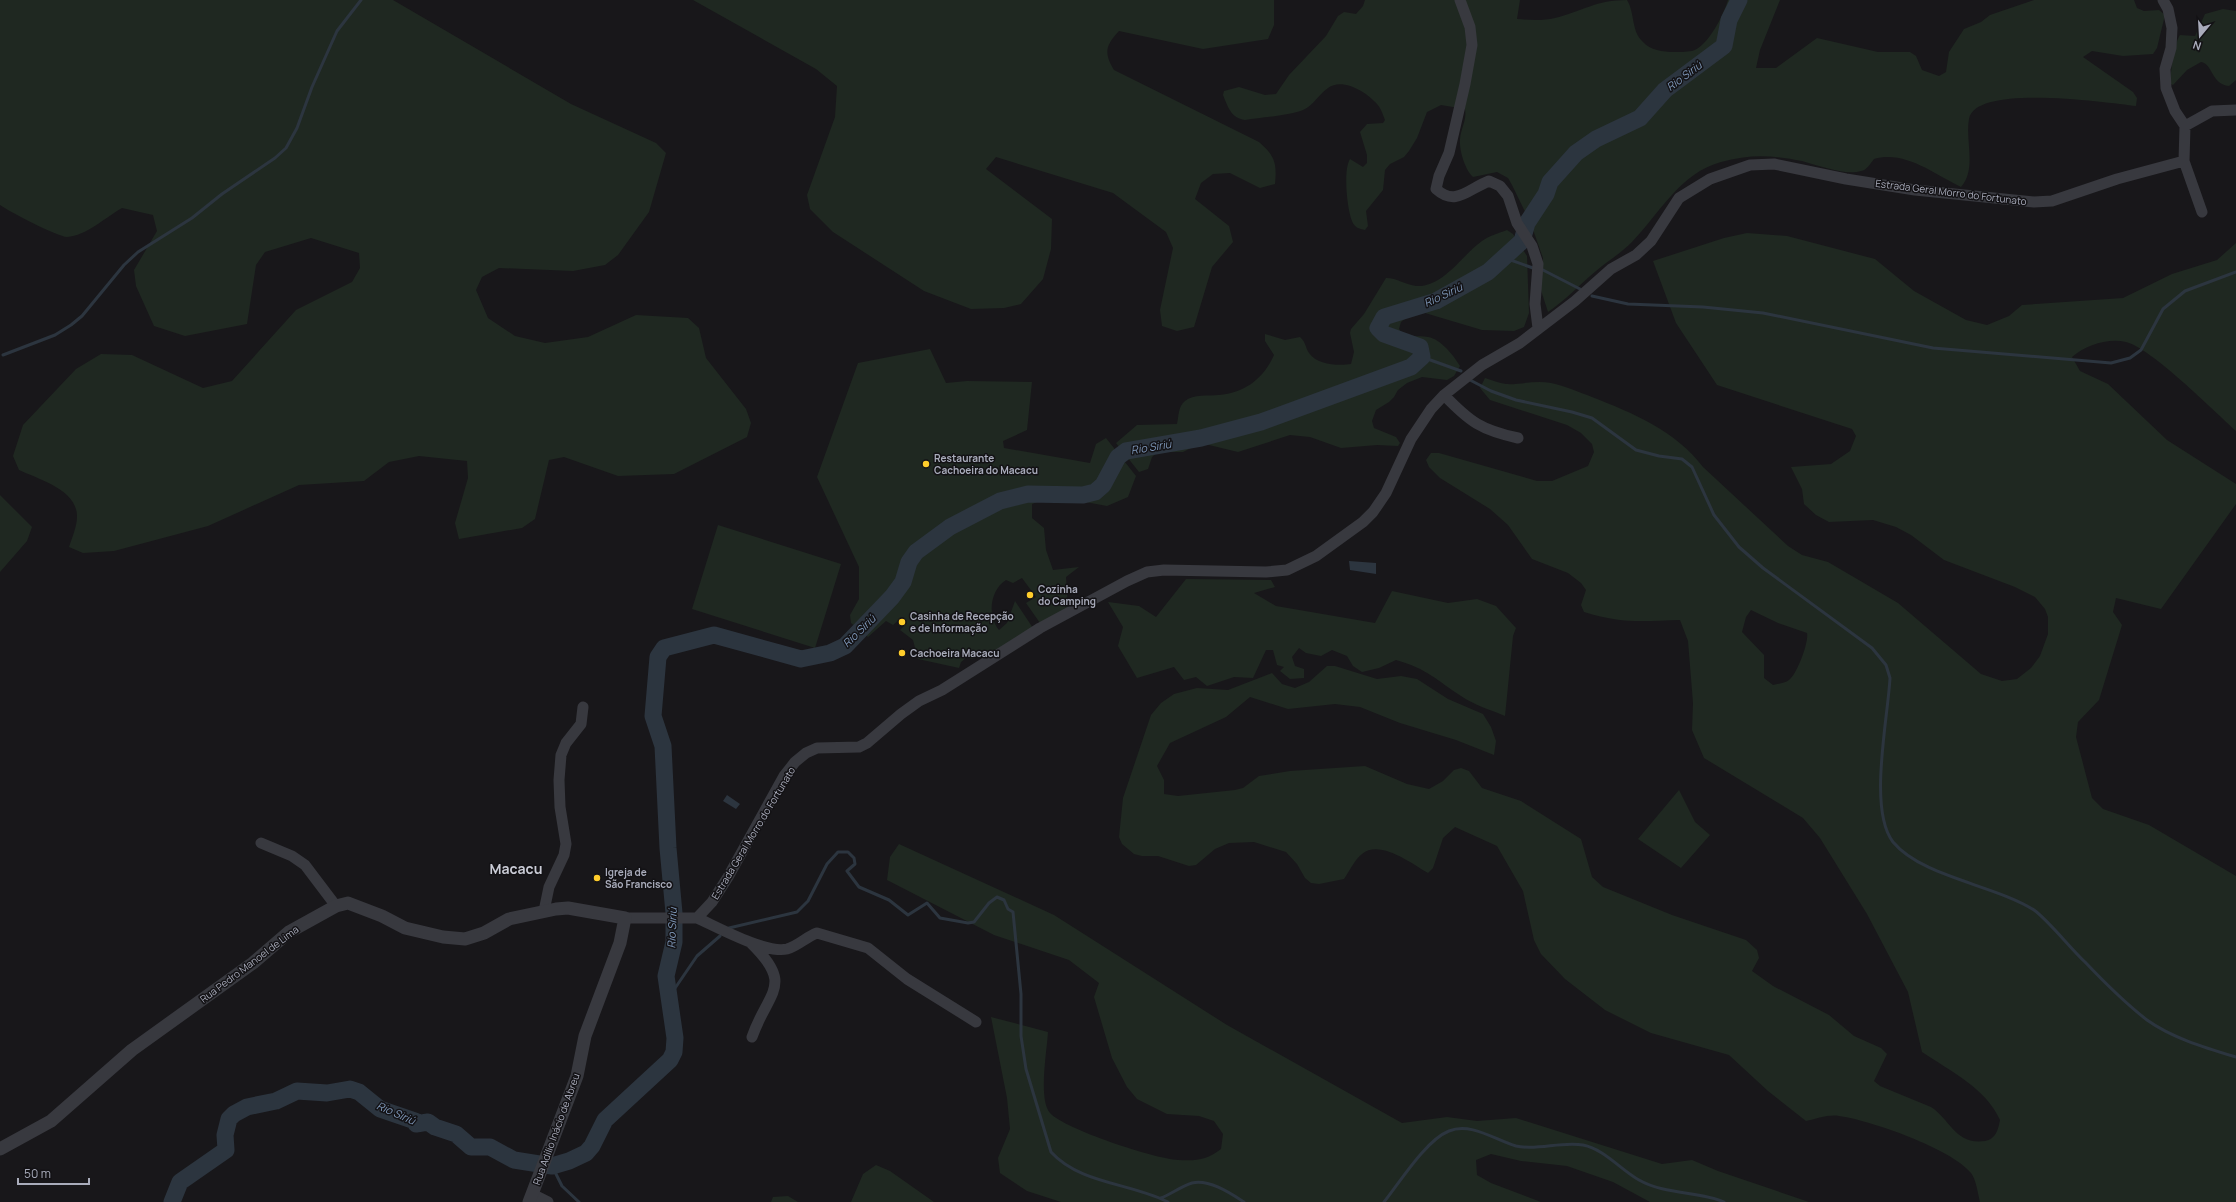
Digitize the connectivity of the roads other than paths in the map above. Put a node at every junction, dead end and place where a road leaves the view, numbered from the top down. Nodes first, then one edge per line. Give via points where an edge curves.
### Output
1 (1460, 0) edge
2 (2163, 0) edge
3 (2236, 110) edge
4 (2185, 126) junction
5 (2184, 162) junction
6 (2202, 212) dead end
7 (1538, 328) junction
8 (1444, 395) junction
9 (1518, 438) dead end
10 (583, 707) dead end
11 (261, 842) dead end
12 (336, 906) junction
13 (544, 911) junction
14 (626, 918) junction
15 (697, 918) junction
16 (750, 943) junction
17 (976, 1022) dead end
18 (752, 1037) dead end
19 (0, 1149) edge
20 (531, 1198) edge
21 (548, 1202) edge

1 - 7 street via 1470,27 1472,45 1466,84 1449,153 1436,189 1444,196 1453,198 1489,182 1500,186 1508,196 1538,264 1535,304
2 - 4 street via 2168,9 2172,28 2171,48 2165,69 2166,88 2175,111
3 - 4 street via 2212,111
4 - 5 street
5 - 6 street
5 - 7 street, Estrada Geral Morro do Fortunato via 2117,179 2052,201 2034,202 1915,190 1846,179 1794,166 1750,165 1710,179 1679,198 1652,241 1636,255 1611,269 1575,301
7 - 8 street, Estrada Geral Morro do Fortunato via 1520,343 1482,365
8 - 9 street via 1478,426
8 - 15 street, Estrada Geral Morro do Fortunato via 1411,439 1386,493 1373,512 1363,522 1305,562 1286,570 1266,572 1147,572 1127,580 1040,628 919,702 860,747 817,748 806,753 784,776 720,890 703,914
10 - 13 street via 581,724 566,743 561,755 560,800 566,844 564,855 549,887
11 - 12 street via 306,865
12 - 13 street, Rua Pedro Manoel de Lima via 348,903 405,928 465,939 484,933 509,919
12 - 19 street, Rua Pedro Manoel de Lima via 289,932 253,963 132,1050 51,1121
13 - 14 street, Rua Pedro Manoel de Lima via 568,908
14 - 15 street
14 - 20 street, Rua Adílio Inácio de Abreu via 620,943 585,1036 577,1076
15 - 16 street
16 - 17 street via 785,950 817,934 844,943 859,944 868,948 907,979
16 - 18 street via 767,959 776,982
20 - 21 street

